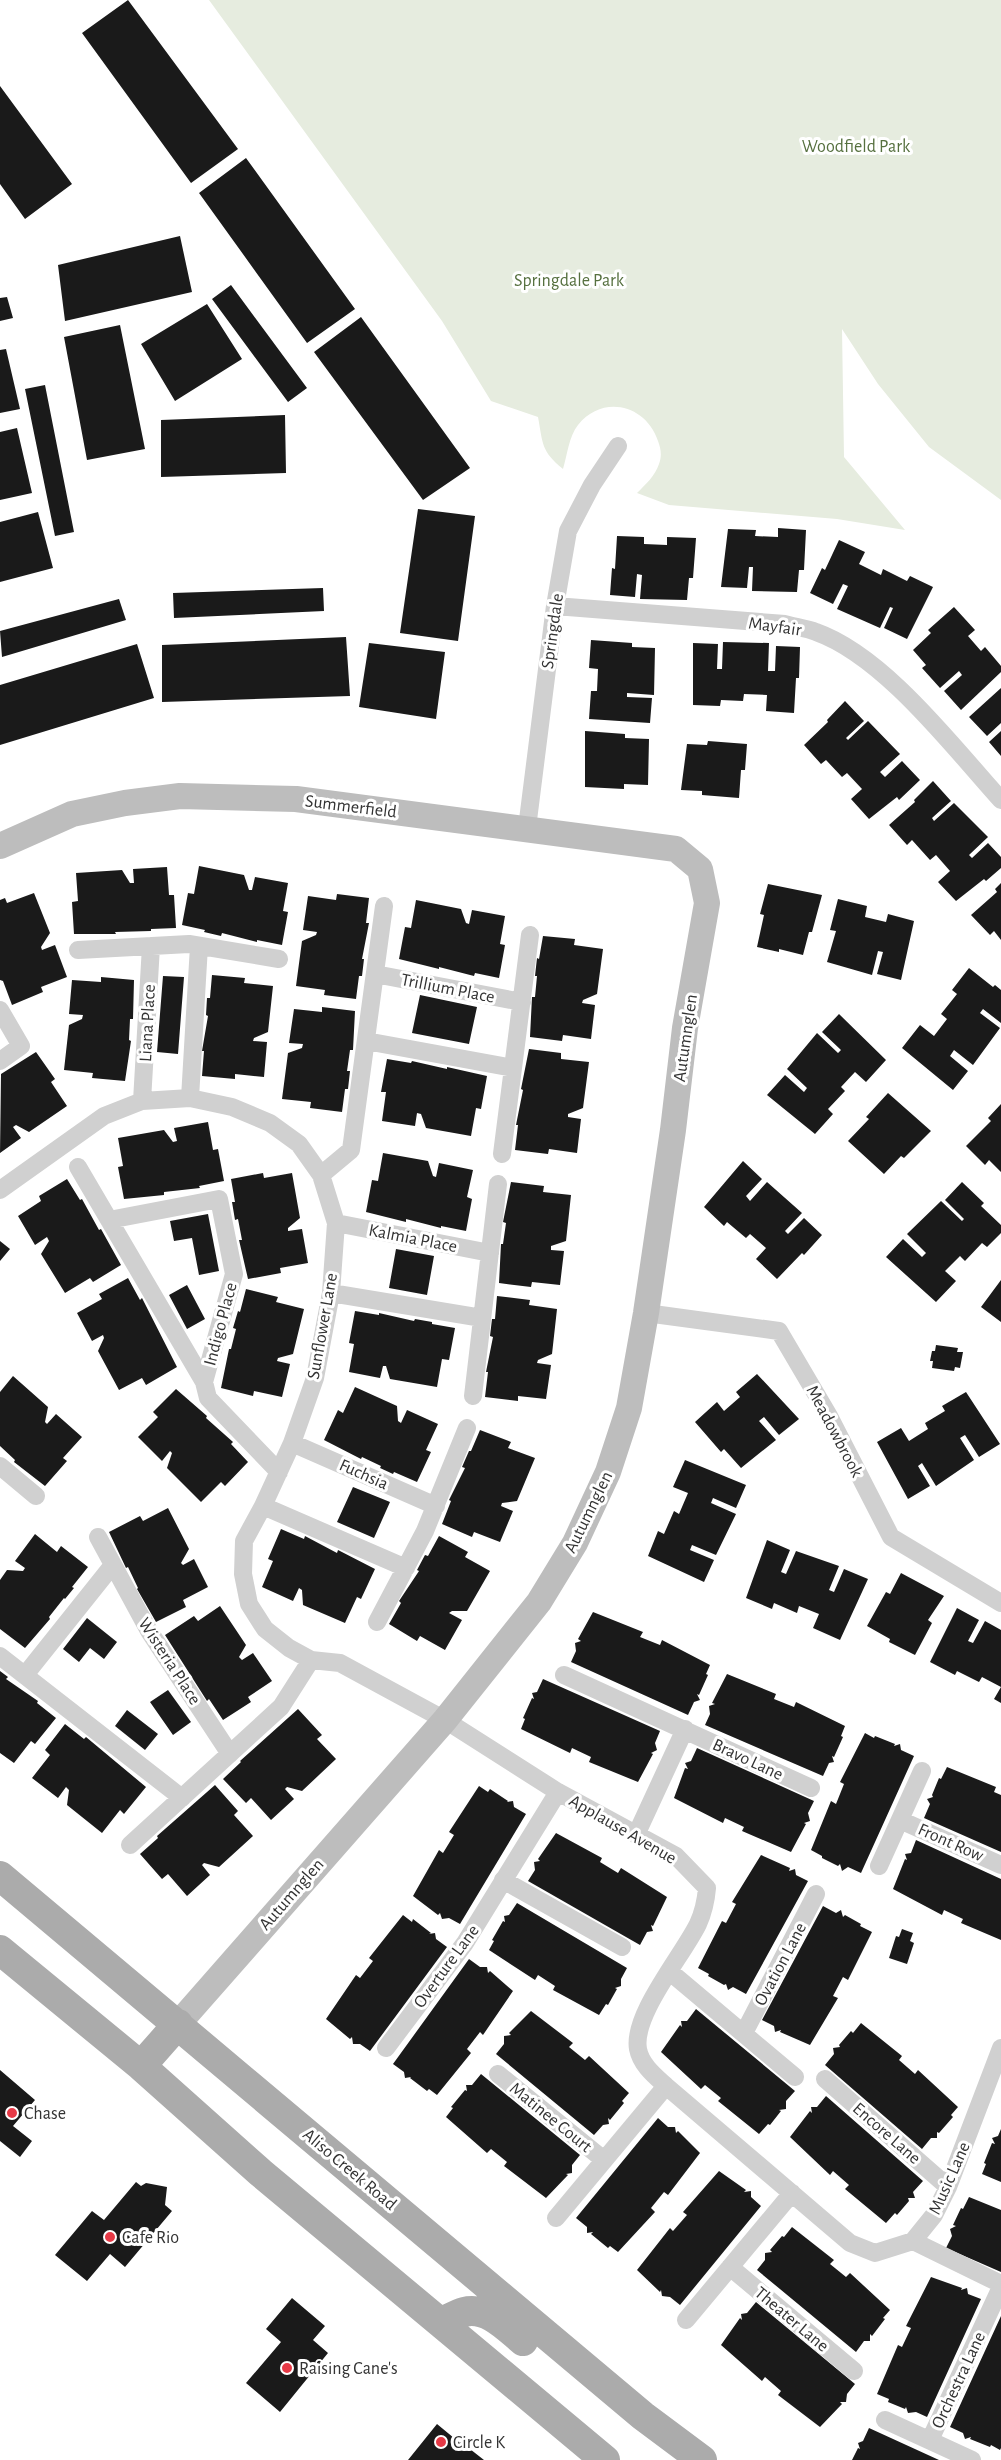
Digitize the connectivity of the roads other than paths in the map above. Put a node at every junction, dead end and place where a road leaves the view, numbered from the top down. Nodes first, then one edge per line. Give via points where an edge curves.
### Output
1 (618, 446) dead end
2 (555, 606) junction
3 (1001, 800) edge
4 (526, 828) junction
5 (0, 846) edge
6 (700, 868) joint
7 (384, 906) dead end
8 (530, 935) dead end
9 (151, 946) junction
10 (199, 946) junction
11 (78, 950) dead end
12 (279, 959) dead end
13 (375, 974) junction
14 (522, 1002) junction
15 (0, 1010) edge
16 (366, 1041) junction
17 (0, 1061) edge
18 (513, 1068) junction
19 (190, 1098) junction
20 (142, 1101) junction
21 (502, 1154) dead end
22 (78, 1167) dead end
23 (321, 1175) junction
24 (498, 1184) dead end
25 (0, 1190) edge
26 (109, 1220) junction
27 (336, 1222) junction
28 (490, 1253) junction
29 (331, 1293) junction
30 (646, 1313) junction
31 (482, 1318) junction
32 (204, 1382) junction
33 (473, 1396) dead end
34 (467, 1428) dead end
35 (292, 1443) junction
36 (0, 1466) edge
37 (279, 1472) junction
38 (36, 1496) dead end
39 (263, 1506) junction
40 (436, 1506) junction
41 (98, 1537) dead end
42 (112, 1566) junction
43 (406, 1568) junction
44 (1001, 1603) edge
45 (377, 1622) dead end
46 (0, 1656) edge
47 (311, 1660) junction
48 (564, 1675) dead end
49 (25, 1676) junction
50 (445, 1720) junction
51 (685, 1729) junction
52 (230, 1754) junction
53 (922, 1771) dead end
54 (811, 1788) dead end
55 (558, 1792) junction
56 (182, 1798) junction
57 (900, 1820) junction
58 (636, 1835) junction
59 (130, 1845) dead end
60 (1001, 1865) edge
61 (879, 1866) dead end
62 (0, 1875) edge
63 (503, 1880) junction
64 (816, 1894) dead end
65 (622, 1947) dead end
66 (0, 1950) edge
67 (669, 1971) junction
68 (178, 2024) junction
69 (744, 2033) junction
70 (386, 2048) dead end
71 (1001, 2048) edge
72 (141, 2066) junction
73 (498, 2074) dead end
74 (795, 2077) dead end
75 (825, 2079) dead end
76 (666, 2086) junction
77 (604, 2160) junction
78 (948, 2187) junction
79 (792, 2193) junction
80 (556, 2218) dead end
81 (912, 2241) junction
82 (730, 2267) junction
83 (1001, 2285) edge
84 (686, 2320) dead end
85 (441, 2322) junction
86 (854, 2371) dead end
87 (643, 2416) junction
88 (885, 2420) dead end
89 (930, 2440) junction
90 (605, 2460) edge
91 (702, 2460) edge
92 (972, 2460) edge

1 - 2 street, Springdale via 568,531
2 - 3 street, Mayfair via 785,624 817,632 847,648 901,690
2 - 4 street, Springdale
4 - 5 street, Summerfield via 296,799 180,796 72,814
4 - 6 street, Summerfield via 676,849
6 - 30 street, Autumnglen via 707,903 685,1028
7 - 13 street, Trillium Place
8 - 14 street
9 - 10 street
9 - 11 street
9 - 20 street, Liana Place
10 - 12 street
10 - 19 street
13 - 14 street, Trillium Place
13 - 16 street, Trillium Place
14 - 18 street
15 - 17 street via 21,1046
16 - 18 street
16 - 23 street, Trillium Place via 351,1150
18 - 21 street
19 - 20 street, Sunflower Lane
19 - 23 street, Sunflower Lane via 232,1107 270,1123 299,1144
20 - 25 street, Sunflower Lane via 104,1116
22 - 26 street, Indigo Place
23 - 27 street, Sunflower Lane
24 - 28 street
26 - 32 street, Indigo Place
26 - 32 street, Indigo Place via 219,1199 234,1274
27 - 28 street, Kalmia Place
27 - 29 street, Sunflower Lane
28 - 31 street
29 - 31 street
29 - 35 street, Sunflower Lane via 315,1378
30 - 44 street, Meadowbrook via 779,1331 829,1416 891,1537
30 - 50 street, Autumnglen via 629,1408 608,1472 575,1543 539,1602
31 - 33 street
32 - 37 street, Indigo Place via 208,1398
34 - 40 street
35 - 37 street, Sunflower Lane
35 - 40 street, Fuchsia
36 - 38 street
37 - 39 street, Sunflower Lane
39 - 43 street
39 - 47 street, Sunflower Lane via 244,1541 243,1574 249,1604 265,1629
40 - 43 street
41 - 42 street, Wisteria Place
42 - 49 street
42 - 52 street, Wisteria Place via 149,1631
43 - 45 street
46 - 49 street
47 - 50 street, Sunflower Lane via 340,1663
47 - 52 street via 281,1707
48 - 51 street, Bravo Lane
49 - 56 street
50 - 55 street, Applause Avenue
50 - 68 street, Autumnglen
51 - 54 street, Bravo Lane
51 - 58 street
52 - 56 street
53 - 57 street, Front Row
55 - 58 street, Applause Avenue
55 - 63 street, Overture Lane
56 - 59 street
57 - 60 street, Front Row
57 - 61 street, Front Row
58 - 67 street, Applause Avenue via 676,1856 706,1888 699,1923
62 - 68 main road, Aliso Creek Road
63 - 65 street
63 - 70 street, Overture Lane via 465,1943
64 - 69 street, Ovation Lane
66 - 72 main road
67 - 69 street
67 - 76 street, Applause Avenue via 640,2025 638,2049 647,2068
68 - 72 main road
68 - 87 main road, Aliso Creek Road
69 - 74 street
71 - 78 street, Music Lane
72 - 85 main road via 261,2174
73 - 77 street, Matinee Court
75 - 78 street, Encore Lane
76 - 77 street, Matinee Court
76 - 79 street, Applause Avenue
77 - 80 street, Matinee Court
78 - 81 street, Music Lane via 934,2215
79 - 81 street, Applause Avenue via 850,2243 875,2253
79 - 82 street
81 - 83 street, Orchestra Lane
82 - 84 street
82 - 86 street, Theater Lane
83 - 89 street, Orchestra Lane
85 - 87 main road via 464,2312 493,2317 626,2423
85 - 90 main road
87 - 91 main road, Aliso Creek Road
88 - 89 street, Orchestra Lane
89 - 92 street, Orchestra Lane

